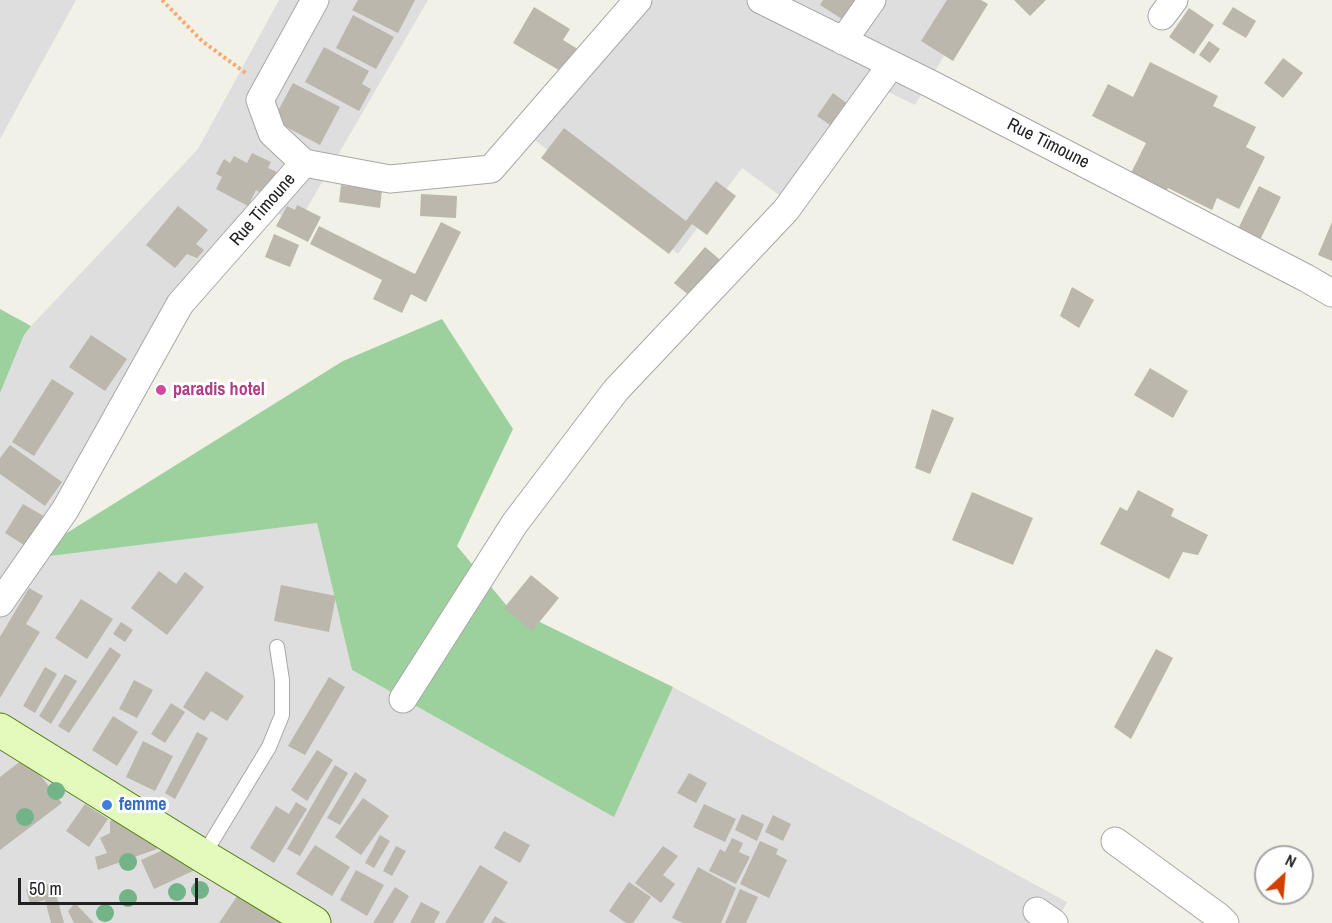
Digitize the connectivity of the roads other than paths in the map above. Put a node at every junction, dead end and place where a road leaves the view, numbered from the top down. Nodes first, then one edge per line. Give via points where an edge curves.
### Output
1 (315, 0) edge
2 (638, 0) edge
3 (761, 0) edge
4 (872, 0) edge
5 (843, 41) junction
6 (891, 65) junction
7 (304, 163) junction
8 (1332, 293) edge
9 (0, 603) edge
10 (277, 647) dead end
11 (403, 699) dead end
12 (0, 730) edge
13 (1115, 841) dead end
14 (202, 856) junction
15 (314, 923) edge
16 (1225, 923) edge

1 - 7 street via 260,100 272,133
2 - 7 street, Rue Timoune via 490,169 390,179
3 - 5 street, Rue Timoune
4 - 5 street
5 - 6 street, Rue Timoune
6 - 8 street, Rue Timoune
6 - 11 street via 786,210 615,390 514,523
7 - 9 street, Rue Timoune via 180,304 65,510
10 - 14 lane via 282,715 269,747
12 - 14 main road
13 - 16 street
14 - 15 main road

